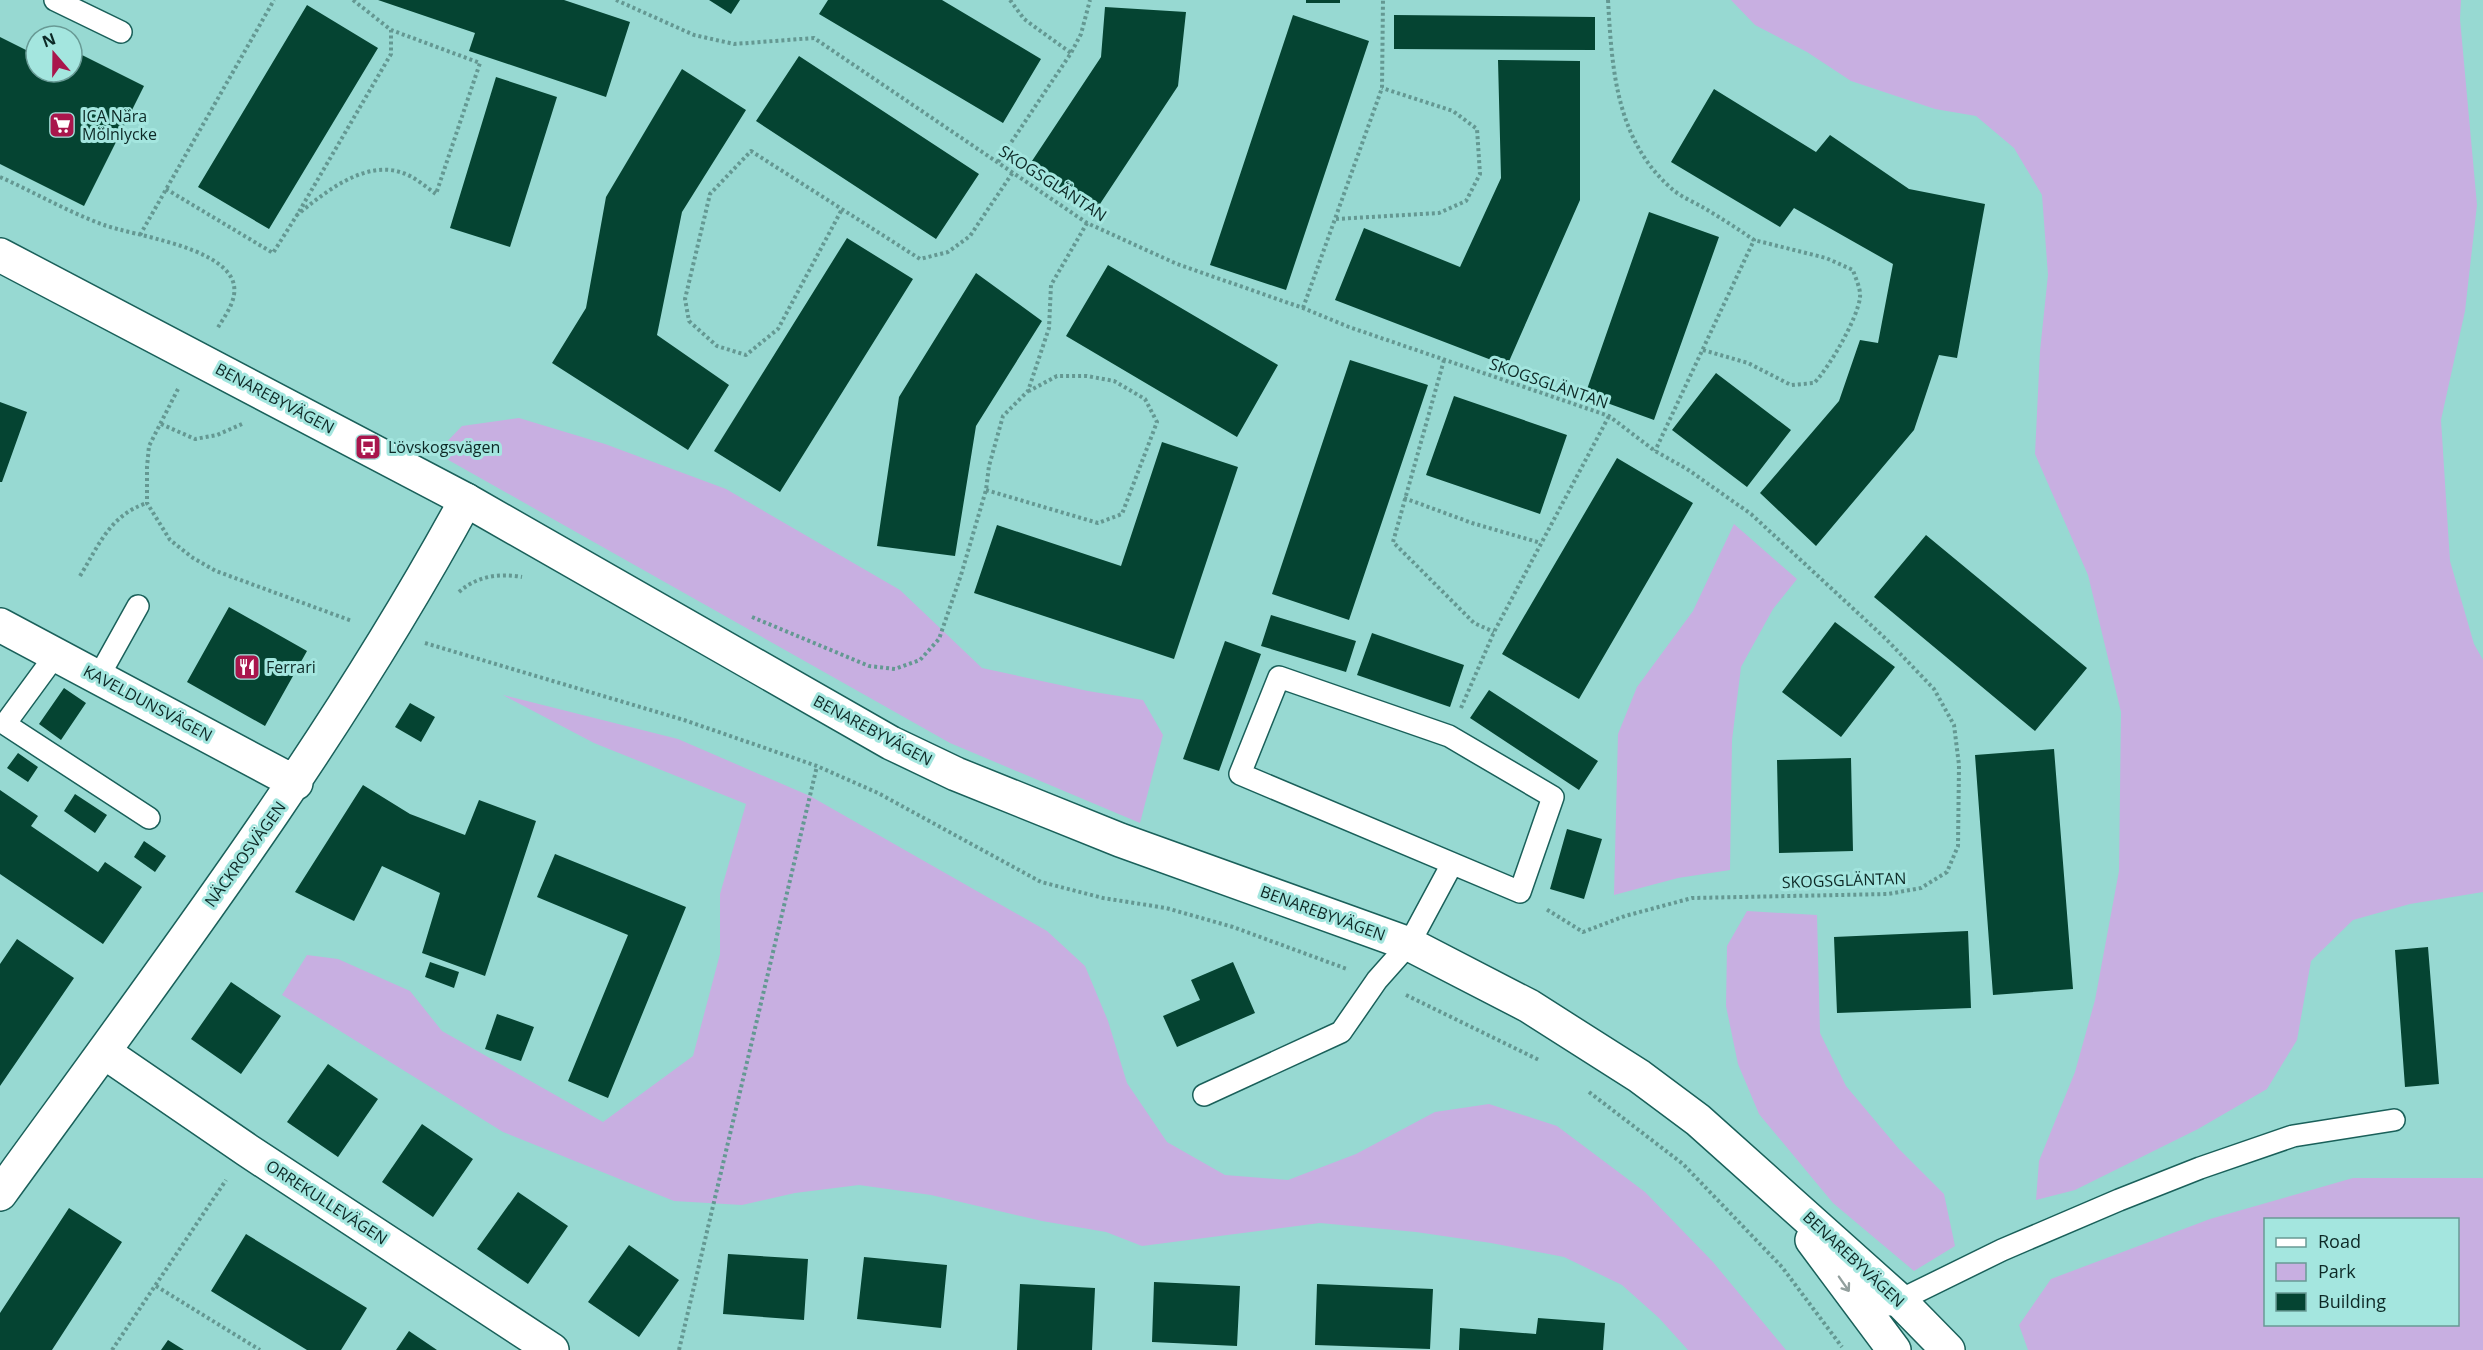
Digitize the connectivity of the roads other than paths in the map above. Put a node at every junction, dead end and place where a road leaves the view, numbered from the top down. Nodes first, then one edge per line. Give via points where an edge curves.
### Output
1 (56, 0) edge
2 (121, 32) dead end
3 (0, 255) edge
4 (466, 500) junction
5 (138, 606) dead end
6 (0, 625) edge
7 (57, 653) junction
8 (99, 676) junction
9 (296, 783) junction
10 (149, 818) dead end
11 (1452, 864) junction
12 (1409, 944) junction
13 (104, 1052) junction
14 (1204, 1095) dead end
15 (2394, 1120) dead end
16 (1757, 1171) junction
17 (0, 1194) edge
18 (1898, 1299) junction
19 (1870, 1321) junction
20 (552, 1350) edge
21 (1894, 1350) edge
22 (1948, 1350) edge

1 - 2 lane
3 - 4 street, BENAREBYVÄGEN
4 - 9 street, NÄCKROSVÄGEN via 390,633
4 - 12 street, BENAREBYVÄGEN via 891,743 956,774 1154,853
5 - 8 lane
6 - 7 street, KAVELDUNSVÄGEN
7 - 8 street, KAVELDUNSVÄGEN
7 - 10 lane via 5,724
8 - 9 street, KAVELDUNSVÄGEN
9 - 13 street, NÄCKROSVÄGEN
11 - 11 lane via 1240,774 1279,677 1449,736 1553,797 1520,892
11 - 12 lane
12 - 14 lane via 1377,980 1341,1032
12 - 16 street, BENAREBYVÄGEN via 1529,1006 1639,1076
13 - 17 street, NÄCKROSVÄGEN
13 - 20 street, ORREKULLEVÄGEN
15 - 18 lane via 2293,1136 2200,1168 2055,1227
16 - 18 street, BENAREBYVÄGEN
16 -> 19 street, BENAREBYVÄGEN
18 - 19 lane
18 - 22 street, BENAREBYVÄGEN
19 - 21 street, BENAREBYVÄGEN

